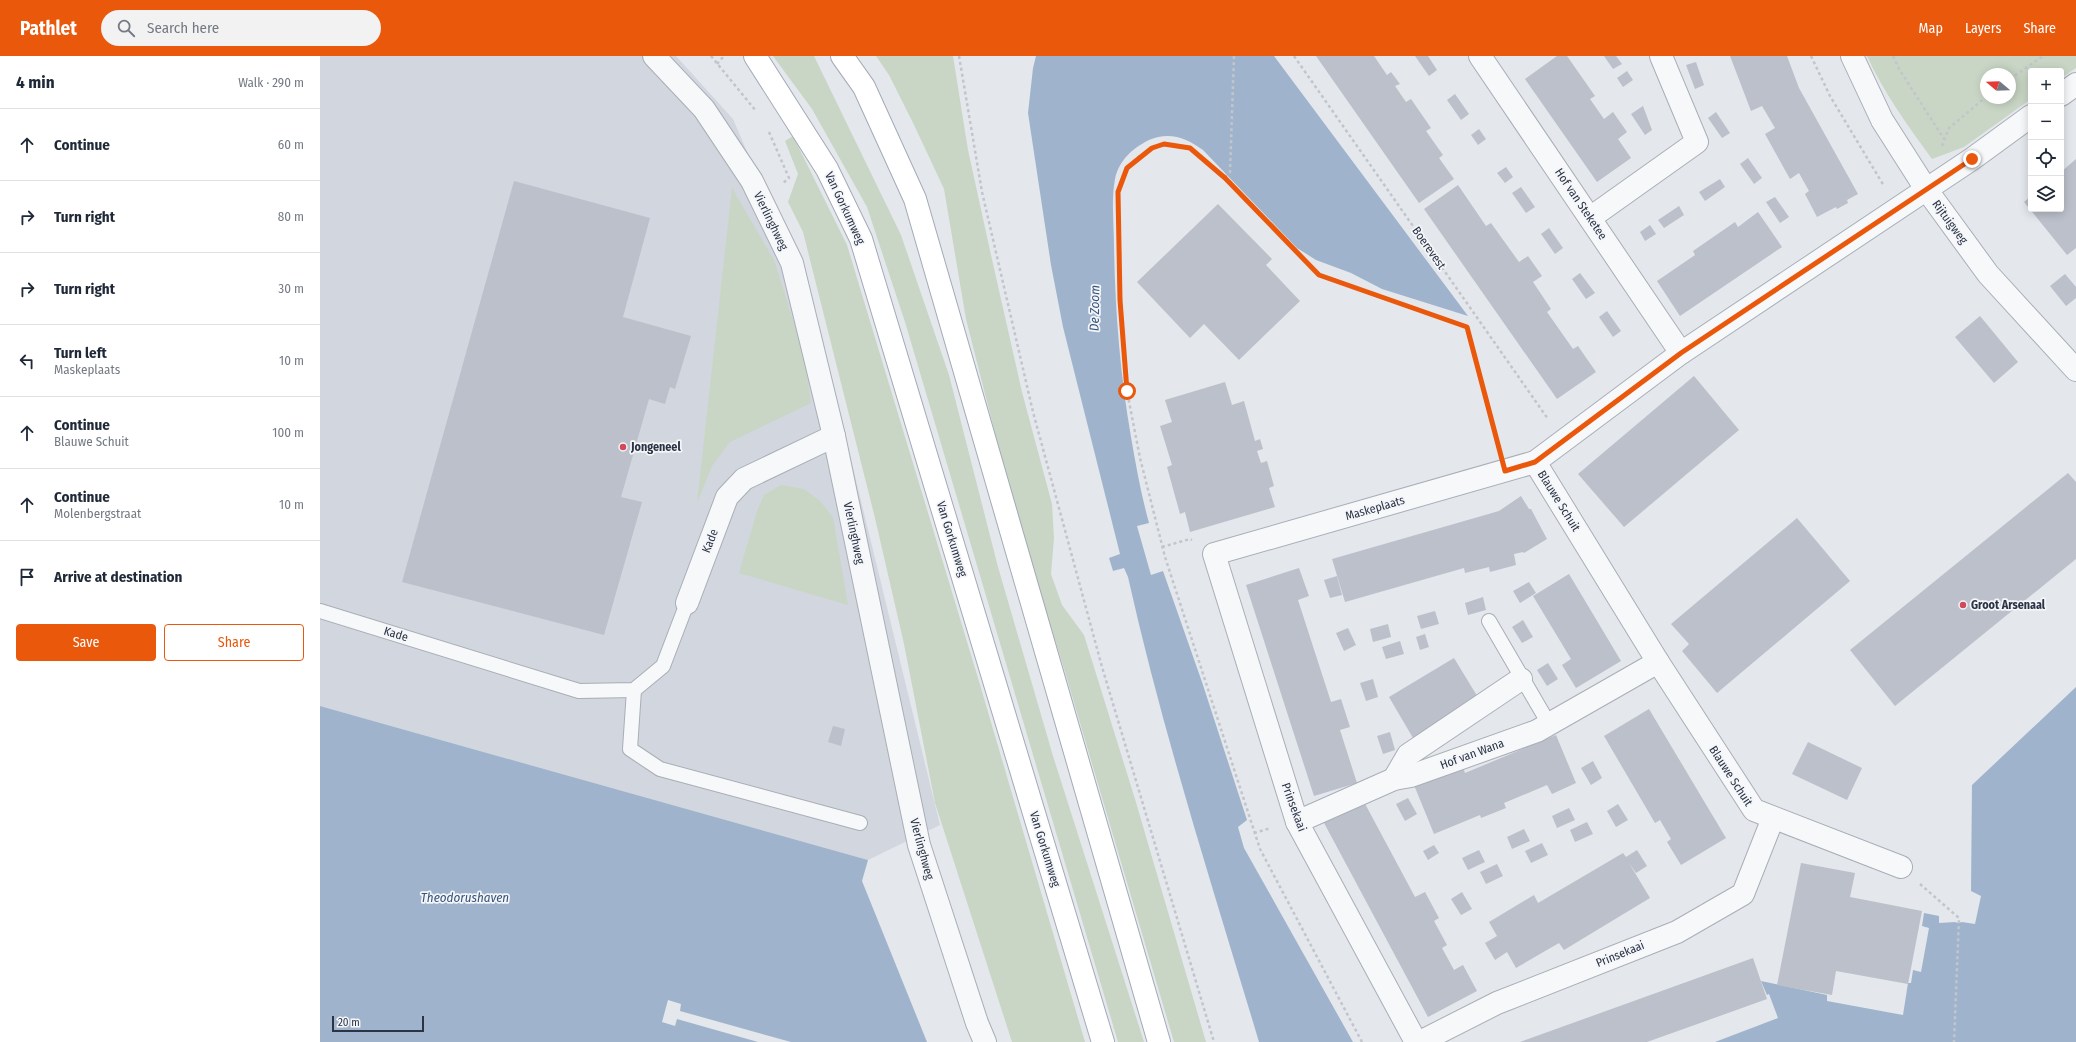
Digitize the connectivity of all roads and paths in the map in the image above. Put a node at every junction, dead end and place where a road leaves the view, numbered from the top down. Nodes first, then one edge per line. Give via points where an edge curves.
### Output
1 (654, 56) edge
2 (711, 56) edge
3 (724, 56) edge
4 (755, 56) edge
5 (842, 56) edge
6 (959, 56) edge
7 (1234, 56) edge
8 (1294, 56) edge
9 (1480, 56) edge
10 (1661, 56) edge
11 (1811, 56) edge
12 (1852, 56) edge
13 (1893, 56) edge
14 (2043, 56) edge
15 (717, 64) junction
16 (2016, 75) edge
17 (2076, 84) edge
18 (2064, 93) edge
19 (761, 117) dead end
20 (2028, 118) edge
21 (768, 130) dead end
22 (1944, 139) dead end
23 (1225, 178) junction
24 (1926, 189) junction
25 (764, 206) junction
26 (1898, 208) junction
27 (1590, 218) junction
28 (1681, 353) junction
29 (2076, 370) edge
30 (834, 436) junction
31 (1564, 440) junction
32 (1535, 462) junction
33 (1505, 471) junction
34 (1190, 539) dead end
35 (1162, 547) junction
36 (1214, 554) joint
37 (687, 603) joint
38 (320, 611) edge
39 (1489, 621) dead end
40 (1658, 662) junction
41 (1521, 679) junction
42 (634, 690) junction
43 (1549, 724) junction
44 (1394, 779) junction
45 (1773, 818) junction
46 (1296, 822) junction
47 (860, 824) dead end
48 (1901, 867) joint
49 (985, 1042) edge
50 (1103, 1042) edge
51 (1159, 1042) edge
52 (1214, 1042) edge
53 (1362, 1042) edge
54 (1416, 1042) edge
55 (1420, 1042) edge
56 (1954, 1042) edge

1 - 25 street, Vierlinghweg via 704,109 752,181
2 - 15 path
3 - 15 path
4 - 50 main road, Van Gorkumweg via 827,169 861,238
5 - 51 main road via 864,87 915,199
6 - 52 path via 982,192 1033,412 1102,667
7 - 23 path via 1230,172
8 - 31 path, Boerevest
9 - 27 street, Hof van Steketee
10 - 27 street via 1697,142
11 - 26 path via 1830,96
12 - 24 street, Rijtuigweg via 1882,120
13 - 22 path
14 - 16 path
15 - 19 path
17 - 18 street
20 - 24 street, Blauwe Schuit
21 - 25 path via 788,178
23 - 33 path via 1319,275 1467,327
23 - 35 path via 1190,148 1164,144 1152,148 1127,168 1118,192 1120,300 1127,391
24 - 26 street, Blauwe Schuit
24 - 29 street, Rijtuigweg via 1988,274
25 - 30 street, Vierlinghweg via 792,263
26 - 28 street, Blauwe Schuit
27 - 28 street, Hof van Steketee
28 - 31 street, Blauwe Schuit
30 - 37 street, Kade via 744,479 727,497
30 - 49 street, Vierlinghweg via 919,845
31 - 32 street, Blauwe Schuit
32 - 33 street, Maskeplaats
32 - 40 street, Blauwe Schuit
33 - 36 street, Maskeplaats
34 - 35 path
35 - 53 path via 1260,849
36 - 46 street, Prinsekaai
37 - 42 lane, Kade via 663,666
38 - 42 lane, Kade via 579,691
39 - 41 lane
40 - 43 street, Hof van Wana
40 - 45 street, Blauwe Schuit via 1754,810
41 - 43 lane
41 - 44 street via 1408,755
42 - 47 lane via 630,749 660,769
43 - 44 street, Hof van Wana via 1537,731 1410,776
44 - 46 street, Hof van Wana
45 - 48 street, Blauwe Schuit
45 - 55 street, Prinsekaai via 1744,894 1677,932 1497,1003
46 - 54 street, Prinsekaai
48 - 56 path via 1959,918

